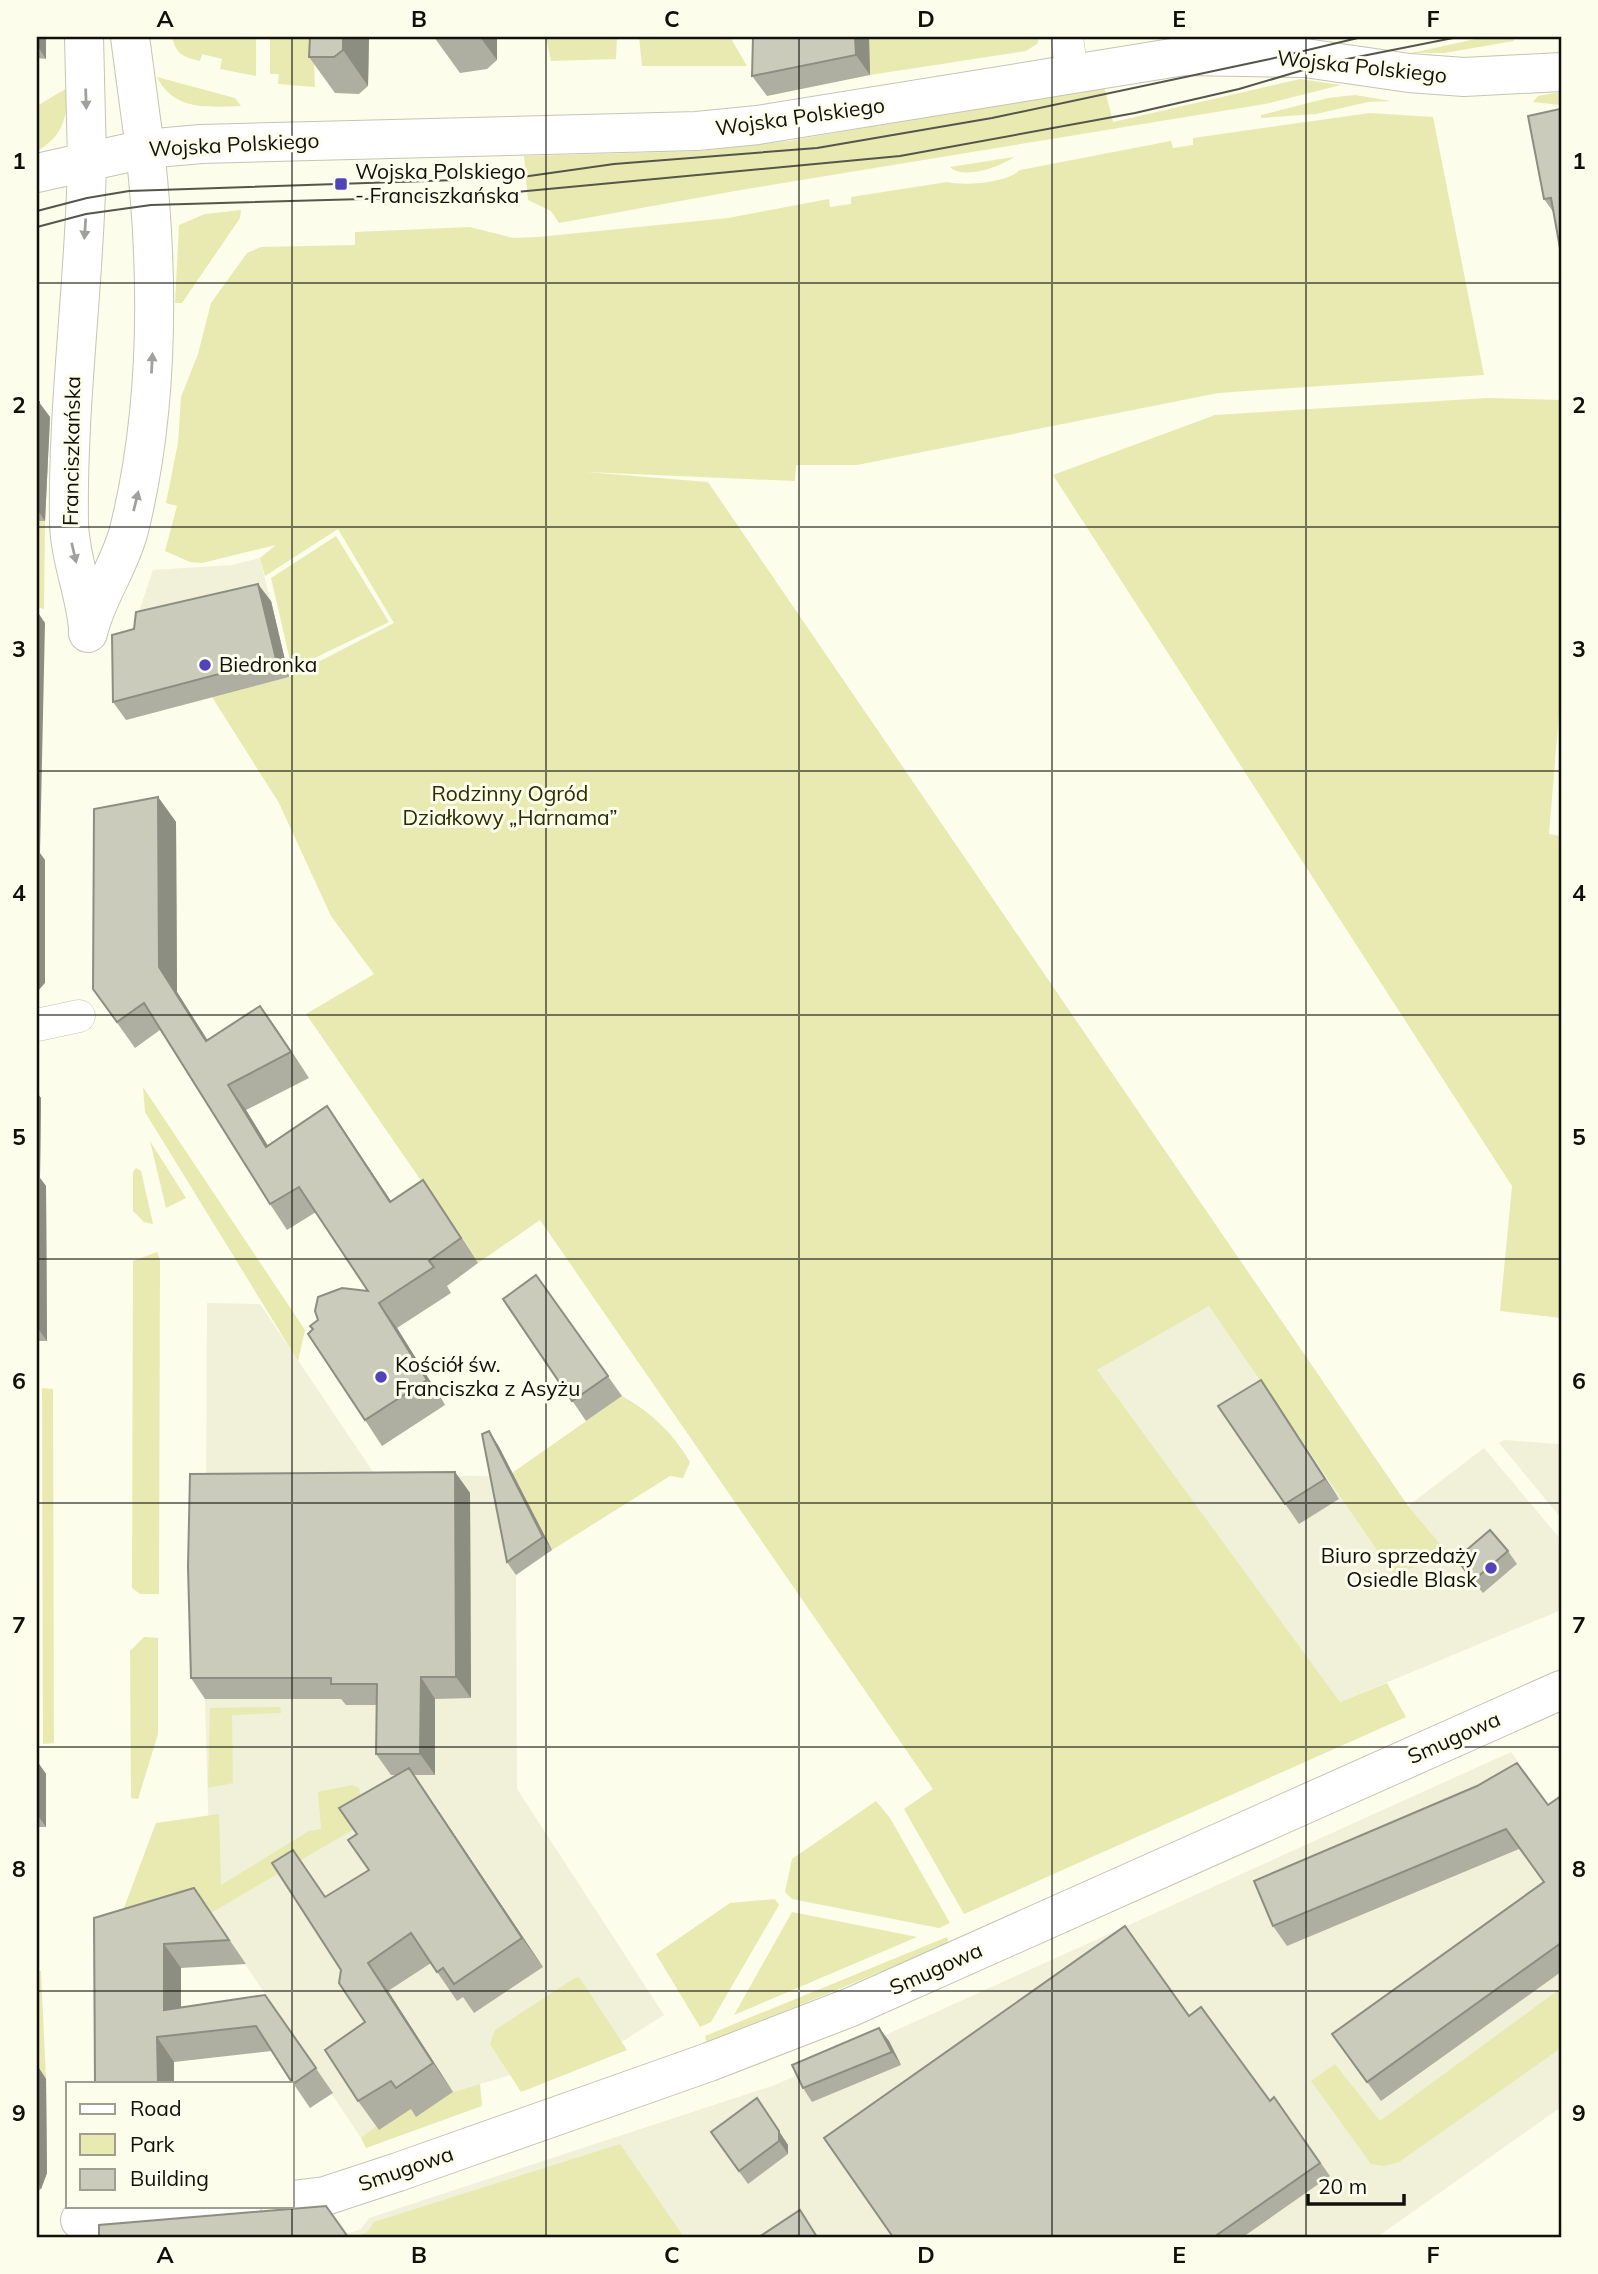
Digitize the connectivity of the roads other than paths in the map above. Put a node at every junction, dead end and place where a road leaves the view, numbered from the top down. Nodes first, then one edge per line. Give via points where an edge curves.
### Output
1 (84, 37) edge
2 (130, 37) edge
3 (1070, 55) edge
4 (1561, 72) edge
5 (145, 149) junction
6 (87, 160) junction
7 (37, 173) edge
8 (79, 1016) dead end
9 (37, 1025) edge
10 (1561, 1690) edge
11 (294, 2200) edge
12 (219, 2208) edge
13 (80, 2220) dead end

1 -> 6 main road, Franciszkańska
2 - 5 main road, Franciszkańska
3 - 4 main road, Wojska Polskiego via 1305,58 1409,74 1464,77
3 - 5 main road, Wojska Polskiego via 889,106 758,125 697,131 280,140
5 - 6 main road, Wojska Polskiego
6 -> 5 main road, Franciszkańska via 69,526 88,633 128,534 148,438 155,282
6 - 7 main road, Wojska Polskiego
8 - 9 street
10 - 11 main road, Smugowa via 850,2007 398,2172 325,2196
12 - 13 main road

